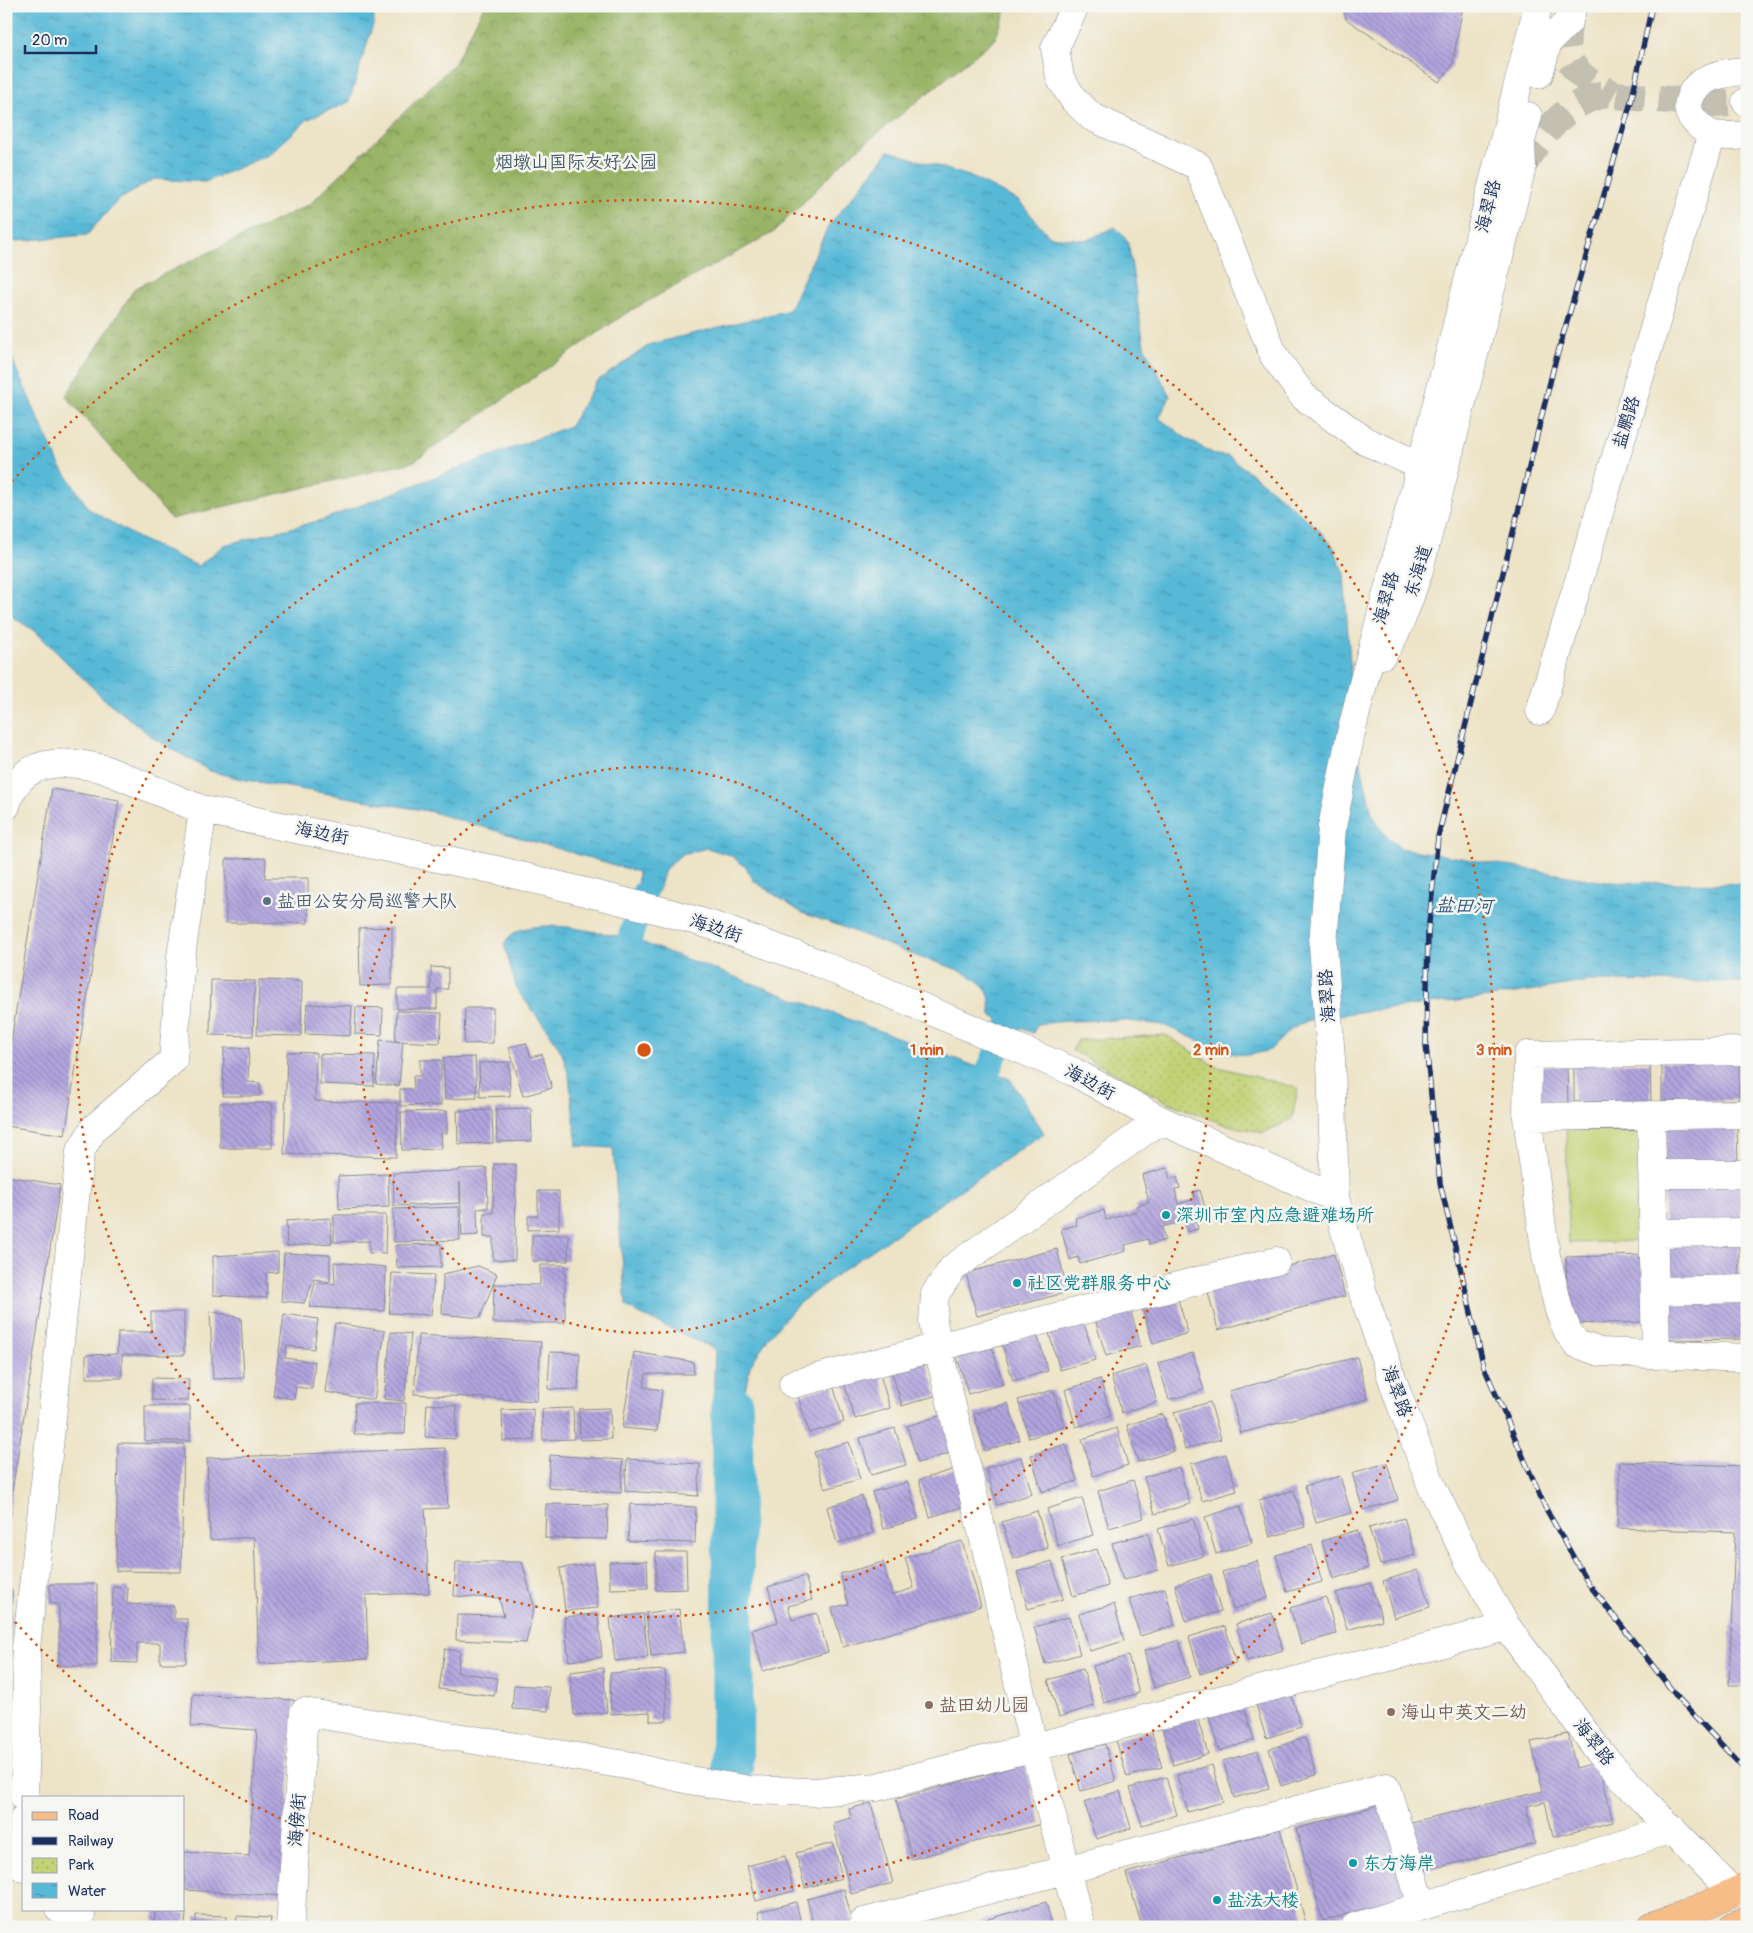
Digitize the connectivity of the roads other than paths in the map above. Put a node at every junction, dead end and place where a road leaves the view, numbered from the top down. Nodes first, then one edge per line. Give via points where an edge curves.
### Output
1 (1075, 6) edge
2 (1538, 6) edge
3 (1573, 6) edge
4 (1747, 71) edge
5 (1712, 134) junction
6 (1747, 135) edge
7 (1421, 466) junction
8 (1423, 509) junction
9 (1540, 711) dead end
10 (6, 806) edge
11 (204, 810) junction
12 (1747, 1051) edge
13 (1747, 1114) edge
14 (1651, 1115) junction
15 (1527, 1117) junction
16 (1160, 1120) junction
17 (1653, 1174) junction
18 (1747, 1174) edge
19 (1335, 1198) junction
20 (1747, 1232) edge
21 (1654, 1234) junction
22 (1276, 1261) dead end
23 (1747, 1289) edge
24 (1655, 1291) junction
25 (938, 1348) junction
26 (1656, 1354) junction
27 (1747, 1358) edge
28 (793, 1384) dead end
29 (1507, 1627) junction
30 (1034, 1748) junction
31 (24, 1796) edge
32 (1672, 1829) junction
33 (1067, 1869) junction
34 (1742, 1883) edge
35 (1422, 1906) junction
36 (63, 1910) edge
37 (1747, 1921) edge
38 (79, 1927) edge
39 (290, 1927) edge
40 (866, 1927) edge
41 (1081, 1927) edge
42 (1354, 1927) edge
43 (1652, 1927) edge
44 (1733, 1927) edge

1 - 7 street via 1055,48 1060,78 1074,100 1092,117 1198,166 1274,356 1303,396 1365,441
2 - 7 street, 海翠路
3 - 8 street, 海翠路 via 1569,21 1548,42 1521,141 1522,167
4 - 5 street via 1714,76 1695,87 1690,94 1687,106 1691,116
5 - 6 street
5 - 9 street, 盐鹏路
7 - 8 street, 海翠路
8 - 19 street, 海翠路 via 1364,680 1332,828 1323,944 1331,1060
10 - 11 street, 海边街 via 9,795 22,778 39,766 62,762 104,769
11 - 16 street, 海边街 via 501,871 711,925 818,963 1074,1072
11 - 31 street via 181,956 173,1060 94,1128 80,1152 26,1648
12 - 15 street via 1528,1055
13 - 14 street
14 - 15 street
14 - 17 street
15 - 26 street via 1546,1256 1559,1310 1568,1332 1577,1344 1600,1352
16 - 19 street, 海边街
16 - 25 street via 953,1268 935,1294 933,1322
17 - 18 street
17 - 21 street
19 - 29 street, 海翠路 via 1364,1296 1432,1487 1471,1566
20 - 21 street
21 - 24 street
22 - 25 street
23 - 24 street
24 - 26 street
25 - 28 street
25 - 30 street
26 - 27 street
29 - 30 street
29 - 32 street, 海翠路 via 1601,1754
30 - 33 street
30 - 39 street, 海傍街 via 877,1787 814,1792 750,1790 626,1765 304,1712
32 - 34 street, 海翠路
32 - 35 street
33 - 35 street via 1386,1787
33 - 40 street via 864,1922
33 - 41 street
34 - 43 main road via 1686,1915
35 - 42 street
36 - 38 street via 81,1914
37 - 44 main road

